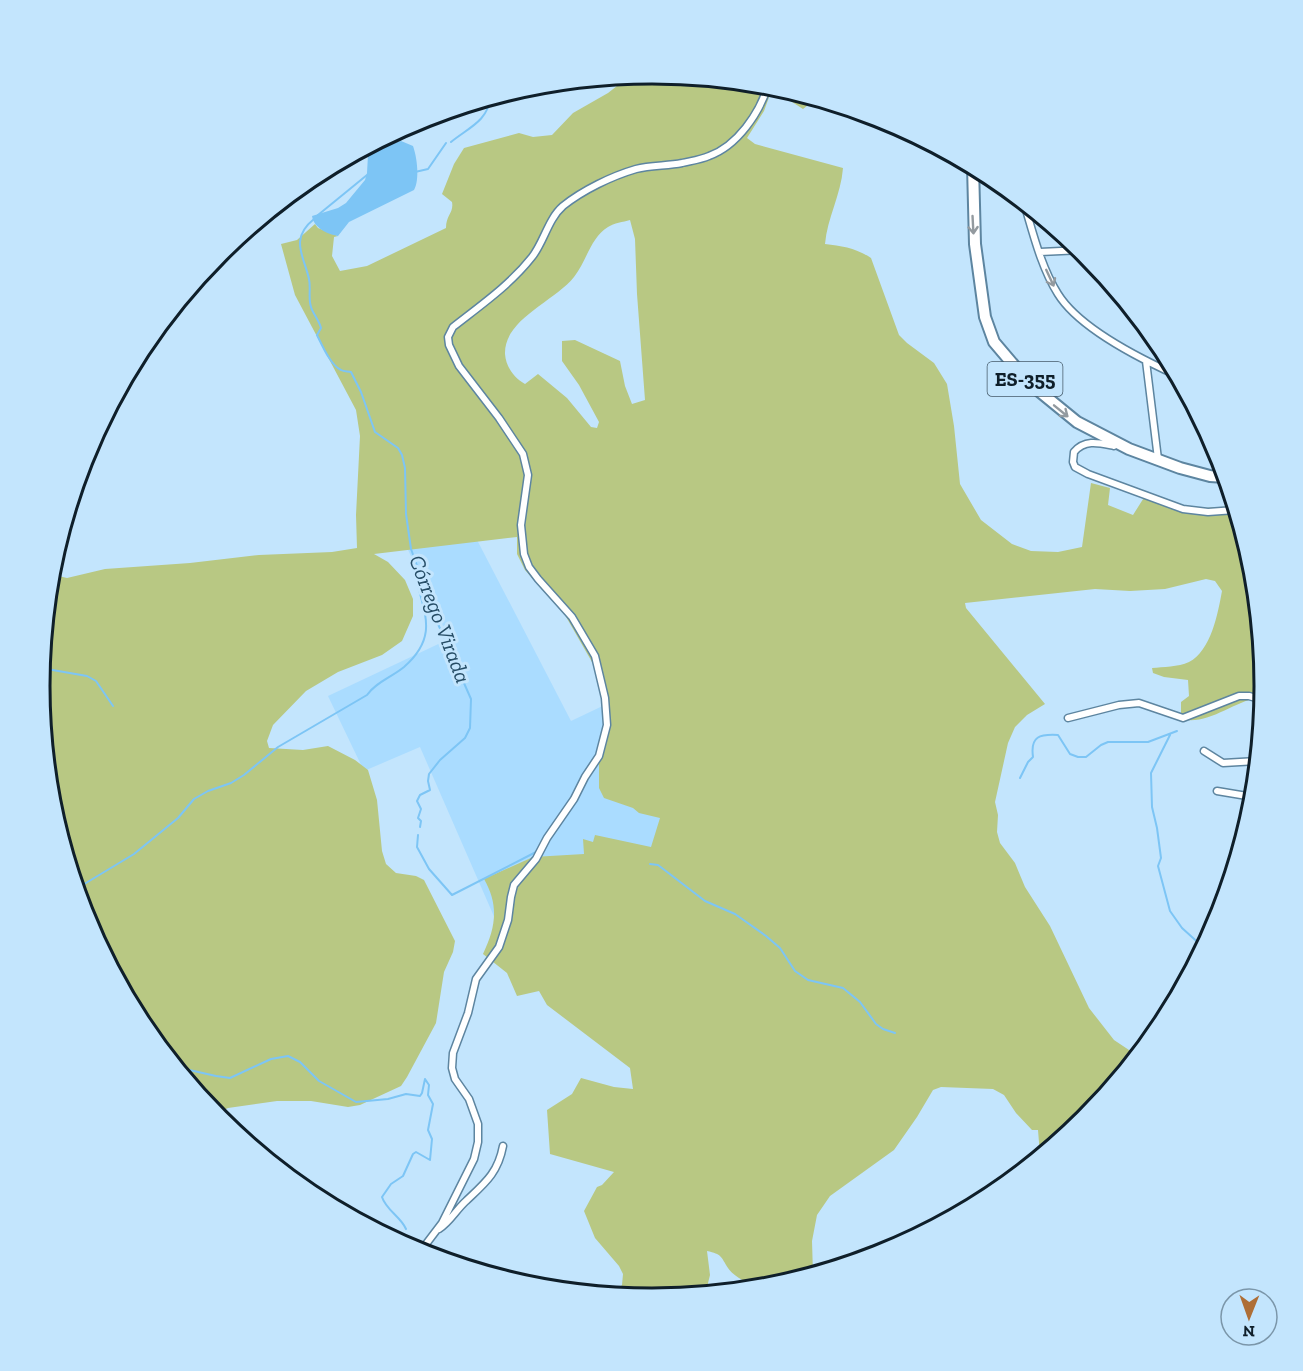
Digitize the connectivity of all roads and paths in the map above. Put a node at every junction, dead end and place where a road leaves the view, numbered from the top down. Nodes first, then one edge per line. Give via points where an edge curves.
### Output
1 (764, 94) edge
2 (973, 177) edge
3 (1028, 217) edge
4 (1067, 251) edge
5 (1040, 252) junction
6 (1146, 361) junction
7 (1164, 369) edge
8 (1130, 449) junction
9 (1158, 459) junction
10 (1216, 476) edge
11 (1227, 510) edge
12 (1253, 697) edge
13 (1068, 718) dead end
14 (1204, 751) dead end
15 (1248, 762) edge
16 (1217, 791) dead end
17 (1243, 795) edge
18 (503, 1146) dead end
19 (436, 1232) junction
20 (426, 1244) edge

1 - 19 street via 751,120 722,149 682,163 637,169 597,186 563,207 519,272 450,332 449,345 459,366 523,454 528,475 521,525 524,554 533,573 572,617 595,656 607,725 599,756 536,859 512,890 499,946 476,979 452,1068 470,1099 478,1124 478,1142 474,1160
2 -> 8 main road, ES-355 via 975,244 985,317 994,342 1028,382 1066,415
3 - 5 street
4 - 5 street
5 -> 6 street via 1057,293 1074,314
6 - 7 street
6 - 9 street
8 - 9 main road, ES-355
8 - 11 street via 1086,443 1077,448 1073,462 1088,474 1170,506 1195,511
9 - 10 main road, ES-355
12 - 13 street via 1244,695 1183,718 1139,703
14 - 15 street via 1223,763
16 - 17 street
18 - 19 street via 495,1170
19 - 20 street

